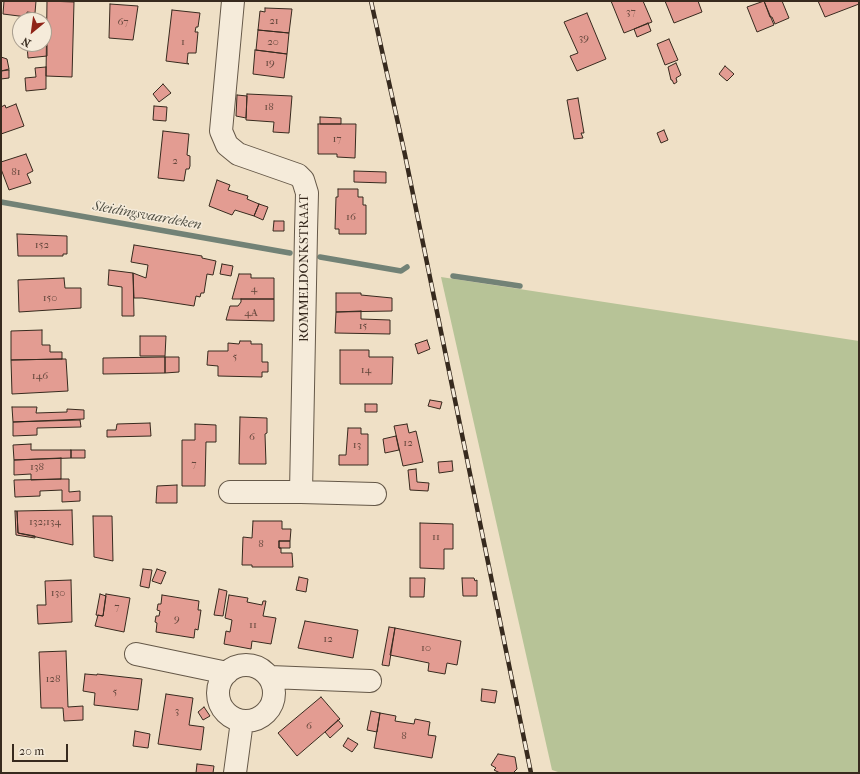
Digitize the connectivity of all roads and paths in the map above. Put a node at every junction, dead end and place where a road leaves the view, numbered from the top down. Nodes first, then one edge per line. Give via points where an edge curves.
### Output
1 (233, 1) edge
2 (230, 492) dead end
3 (301, 492) junction
4 (375, 494) dead end
5 (136, 654) dead end
6 (226, 673) junction
7 (270, 677) junction
8 (370, 681) dead end
9 (242, 721) junction
10 (235, 773) edge

1 - 3 street, ROMMELDONKSTRAAT via 221,131 227,145 238,154 298,175 303,180 307,193
2 - 3 street
3 - 4 street
5 - 6 street
6 - 7 street via 244,665 263,670
6 - 9 street via 218,686 219,702 228,715
7 - 8 street
7 - 9 street via 274,692 270,708 257,719
9 - 10 street

